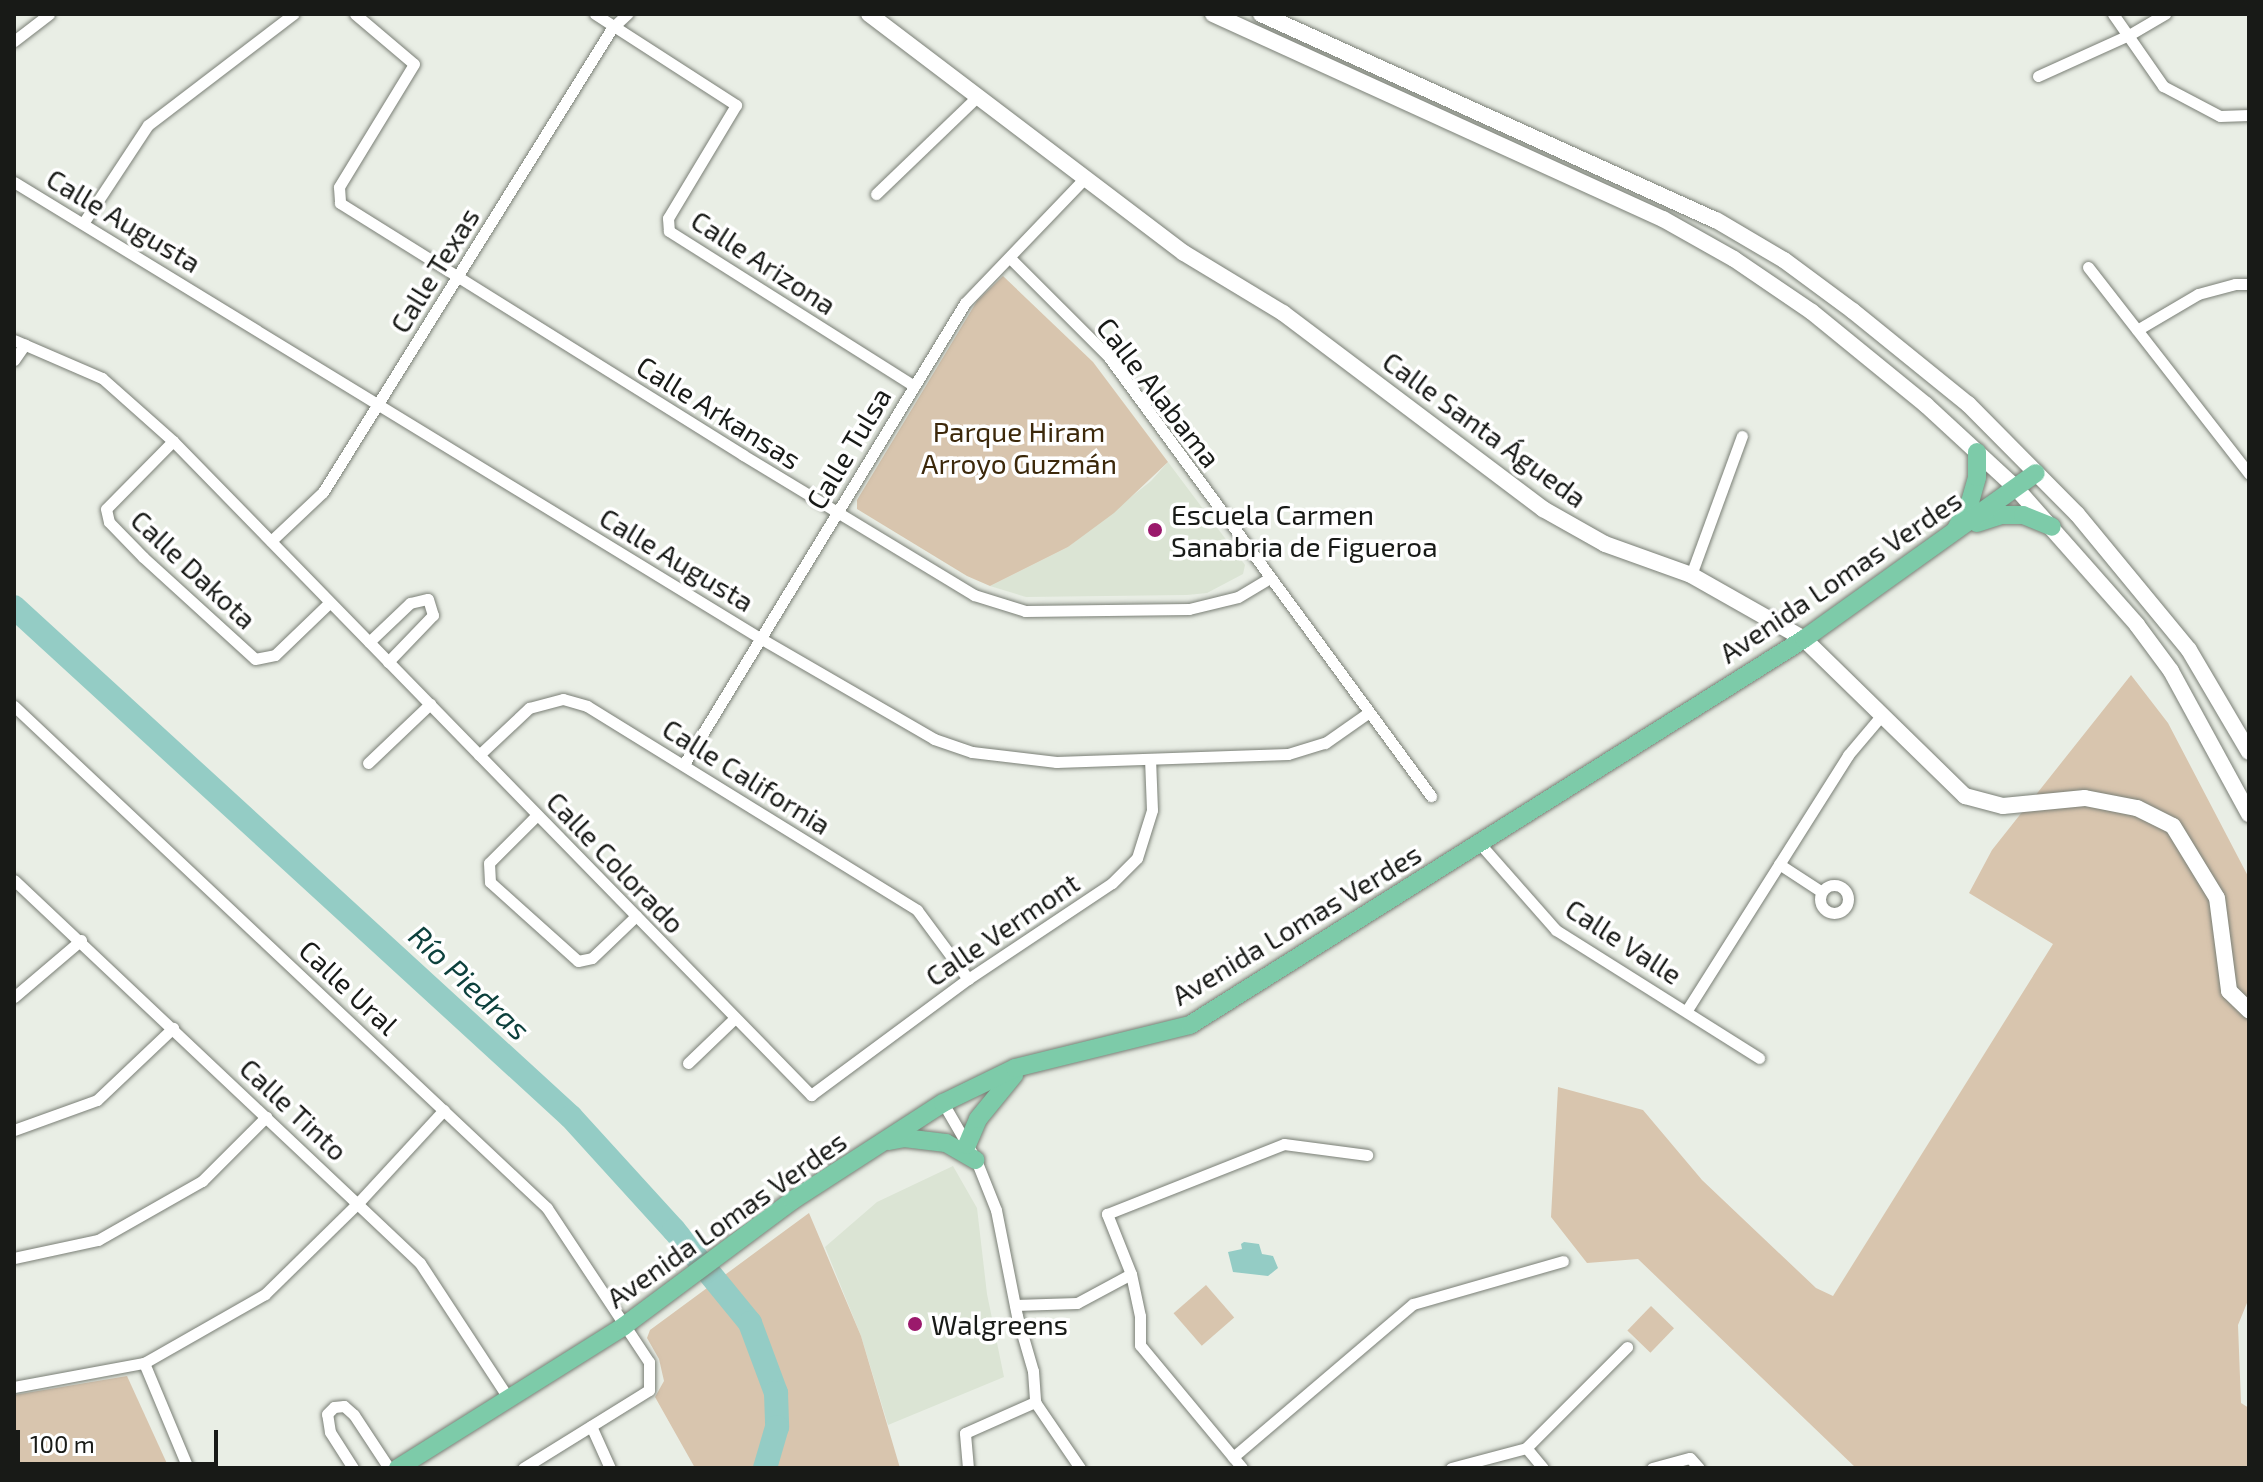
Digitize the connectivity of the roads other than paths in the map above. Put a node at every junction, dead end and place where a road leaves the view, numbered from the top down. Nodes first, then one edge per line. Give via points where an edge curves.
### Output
1 (49, 14) edge
2 (293, 14) edge
3 (355, 14) edge
4 (595, 14) edge
5 (627, 14) edge
6 (869, 14) edge
7 (1213, 14) edge
8 (1261, 14) edge
9 (2113, 14) edge
10 (2165, 14) edge
11 (612, 28) junction
12 (2129, 35) junction
13 (14, 41) edge
14 (2038, 76) dead end
15 (978, 96) junction
16 (2249, 115) edge
17 (1084, 179) junction
18 (14, 182) edge
19 (876, 194) dead end
20 (84, 222) junction
21 (1010, 258) junction
22 (2088, 267) dead end
23 (457, 278) junction
24 (2249, 284) edge
25 (2137, 330) junction
26 (19, 342) edge
27 (14, 360) edge
28 (914, 386) junction
29 (379, 405) junction
30 (1742, 436) dead end
31 (173, 441) junction
32 (1977, 452) junction
33 (2036, 473) junction
34 (2249, 474) edge
35 (2016, 488) junction
36 (837, 512) junction
37 (2052, 527) junction
38 (1958, 530) junction
39 (271, 541) junction
40 (1691, 575) junction
41 (1270, 578) junction
42 (329, 603) junction
43 (760, 638) junction
44 (1804, 639) junction
45 (369, 642) junction
46 (388, 662) junction
47 (430, 704) junction
48 (14, 706) edge
49 (1368, 713) junction
50 (1881, 716) junction
51 (2249, 752) edge
52 (479, 755) junction
53 (1150, 759) junction
54 (368, 763) dead end
55 (684, 764) junction
56 (1431, 796) dead end
57 (2249, 814) edge
58 (536, 816) junction
59 (1481, 845) junction
60 (1779, 864) junction
61 (14, 880) edge
62 (1822, 892) dead end
63 (636, 916) junction
64 (81, 940) junction
65 (968, 979) junction
66 (14, 997) edge
67 (1687, 1010) junction
68 (2249, 1010) edge
69 (735, 1018) junction
70 (173, 1028) junction
71 (1759, 1058) dead end
72 (688, 1063) dead end
73 (1025, 1065) junction
74 (811, 1095) joint
75 (943, 1103) junction
76 (444, 1110) junction
77 (266, 1117) junction
78 (14, 1130) edge
79 (882, 1143) junction
80 (972, 1152) junction
81 (1367, 1155) dead end
82 (359, 1202) junction
83 (14, 1258) edge
84 (1563, 1261) dead end
85 (1131, 1274) junction
86 (1015, 1305) junction
87 (624, 1326) junction
88 (1627, 1347) dead end
89 (144, 1363) junction
90 (14, 1387) edge
91 (509, 1399) junction
92 (1035, 1402) junction
93 (591, 1426) junction
94 (1526, 1448) junction
95 (1233, 1457) junction
96 (188, 1468) edge
97 (353, 1468) edge
98 (389, 1468) edge
99 (398, 1468) edge
100 (523, 1468) edge
101 (610, 1468) edge
102 (968, 1468) edge
103 (1080, 1468) edge
104 (1242, 1468) edge
105 (1451, 1468) edge
106 (1543, 1468) edge
107 (1652, 1468) edge
108 (1699, 1468) edge

1 - 13 street
2 - 20 street via 148,125
3 - 23 street, Calle Arkansas via 414,64 339,187 340,203
4 - 11 street
5 - 11 street, Calle Texas
6 - 15 main road, Calle Santa Águeda
7 - 32 main road via 1594,185 1734,259 1812,312
8 - 33 main road via 1716,220 1784,260 1968,404
9 - 12 street
10 - 12 street
11 - 23 street, Calle Texas
11 - 28 street, Calle Arizona via 736,105 668,218 669,231
12 - 14 street
12 - 16 street via 2163,86 2220,116
15 - 17 main road, Calle Santa Águeda
15 - 19 street
17 - 21 street, Calle Tulsa
17 - 40 main road, Calle Santa Águeda via 1184,253 1283,313 1543,509 1605,544
18 - 20 street, Calle Augusta
20 - 29 street, Calle Augusta
21 - 28 street, Calle Tulsa via 965,303
21 - 41 street, Calle Alabama via 1108,356
22 - 25 street
23 - 29 street, Calle Texas
23 - 36 street, Calle Arkansas
24 - 25 street via 2198,294
25 - 34 street
26 - 27 street
26 - 31 street, Calle Colorado via 102,378
28 - 36 street, Calle Tulsa
29 - 39 street, Calle Texas via 323,492
29 - 43 street, Calle Augusta
30 - 40 street
31 - 39 street, Calle Colorado
31 - 42 street, Calle Dakota via 106,509 109,522 255,659 275,655
32 - 35 main road
32 - 38 main road via 1977,477
33 - 35 main road, Avenida Lomas Verdes
33 - 51 main road via 2077,514 2189,650
35 - 37 main road
35 - 38 main road, Avenida Lomas Verdes
36 - 41 street, Calle Arkansas via 974,595 1025,611 1189,609 1238,597
36 - 43 street, Calle Tulsa
37 - 38 main road via 2023,515 2002,515
37 - 57 main road via 2171,671
38 - 44 main road, Avenida Lomas Verdes
39 - 42 street, Calle Colorado
40 - 44 main road, Calle Santa Águeda
41 - 49 street, Calle Alabama
42 - 45 street, Calle Colorado
43 - 53 street, Calle Augusta via 934,739 972,752 1056,762
43 - 55 street, Calle Tulsa
44 - 50 main road, Calle Santa Águeda
44 - 59 main road, Avenida Lomas Verdes
45 - 46 street, Calle Colorado
45 - 46 street via 410,603 428,599 433,615
46 - 47 street, Calle Colorado
47 - 52 street, Calle Colorado
47 - 54 street
48 - 76 street, Calle Ural
49 - 53 street, Calle Augusta via 1325,743 1288,754
49 - 56 street, Calle Alabama
50 - 60 street via 1848,755
50 - 68 main road, Calle Santa Águeda via 1965,796 2003,806 2085,798 2137,808 2173,826 2217,898 2229,991
52 - 55 street, Calle California via 529,708 563,699 587,706
52 - 58 street, Calle Colorado
53 - 65 street, Calle Vermont via 1152,810 1137,858 1112,883
55 - 65 street, Calle California via 917,910
58 - 63 street, Calle Colorado
58 - 63 street via 489,863 490,882 578,961 592,958
59 - 67 street, Calle Valle via 1556,930
59 - 73 main road, Avenida Lomas Verdes via 1190,1025
60 - 62 street
60 - 67 street
61 - 64 street, Calle Tinto
63 - 69 street, Calle Colorado
64 - 66 street
64 - 70 street, Calle Tinto
65 - 74 street, Calle Vermont
67 - 71 street, Calle Valle
69 - 72 street
69 - 74 street, Calle Colorado
70 - 77 street, Calle Tinto
70 - 78 street via 97,1100
73 - 75 main road, Avenida Lomas Verdes
73 - 80 main road via 996,1092 978,1119
75 - 79 main road, Avenida Lomas Verdes
75 - 80 street
76 - 82 street
76 - 87 street, Calle Ural via 547,1208
77 - 82 street, Calle Tinto
77 - 83 street via 202,1181 98,1240
79 - 80 main road via 927,1139
79 - 87 main road, Avenida Lomas Verdes
80 - 86 street via 996,1210
81 - 85 street via 1284,1144 1107,1214
82 - 89 street via 265,1294
82 - 91 street, Calle Tinto via 420,1263
84 - 95 street via 1413,1304
85 - 86 street via 1077,1303
85 - 95 street via 1140,1345
86 - 92 street via 1033,1371
87 - 91 main road, Avenida Lomas Verdes
87 - 93 street, Calle Ural via 649,1362 649,1390
88 - 94 street
89 - 90 street
89 - 96 street
91 - 99 main road, Avenida Lomas Verdes
92 - 102 street via 965,1433
92 - 103 street
93 - 100 street
93 - 101 street
94 - 105 street
94 - 106 street
95 - 104 street
97 - 98 street via 330,1432 327,1414 334,1407 344,1406 354,1415
107 - 108 street via 1690,1458

